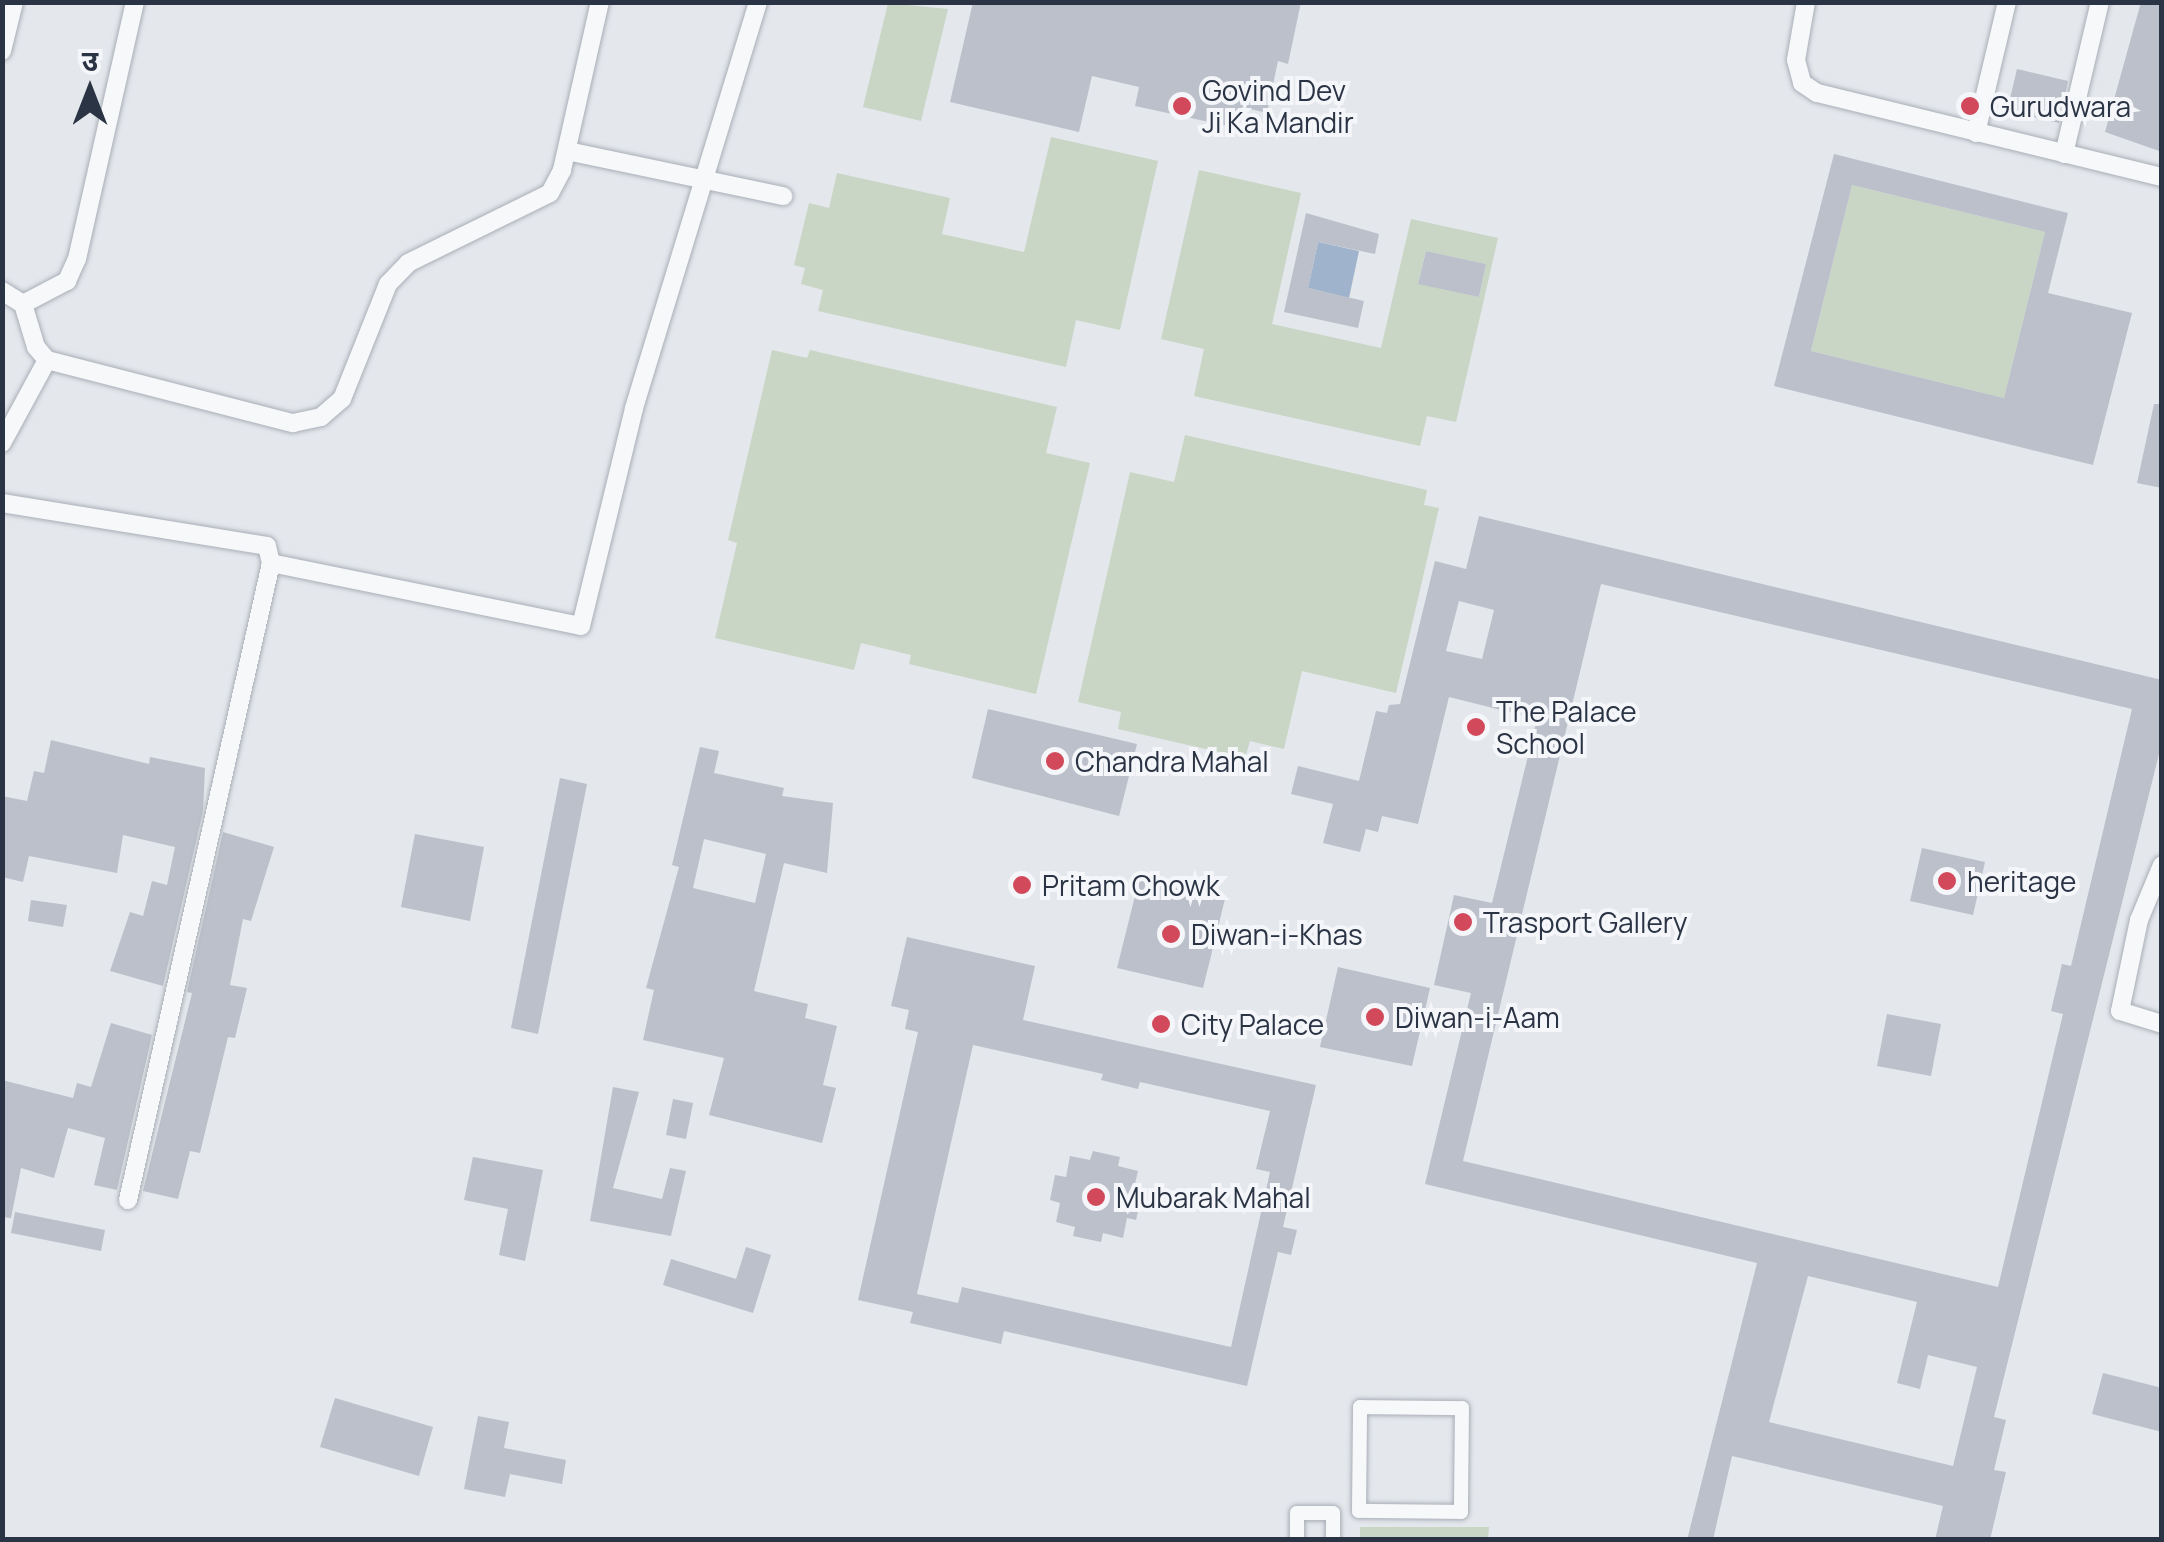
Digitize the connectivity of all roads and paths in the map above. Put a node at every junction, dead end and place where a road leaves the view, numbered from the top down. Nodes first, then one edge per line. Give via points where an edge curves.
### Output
1 (14, 2) edge
2 (134, 2) edge
3 (600, 2) edge
4 (758, 2) edge
5 (1806, 2) edge
6 (2007, 2) edge
7 (2100, 2) edge
8 (2, 51) edge
9 (1976, 133) junction
10 (567, 151) junction
11 (2064, 154) junction
12 (2162, 178) edge
13 (705, 180) junction
14 (783, 196) dead end
15 (2, 291) edge
16 (24, 304) junction
17 (47, 360) junction
18 (2, 443) edge
19 (2, 503) edge
20 (272, 564) junction
21 (2162, 866) edge
22 (2162, 1024) edge
23 (128, 1200) dead end
24 (1360, 1407) joint
25 (1297, 1540) edge
26 (1333, 1540) edge

1 - 8 street
2 - 16 street via 76,260 66,282
3 - 10 street
4 - 13 street
5 - 9 street via 1796,60 1802,84 1817,94
6 - 9 street
7 - 11 street
9 - 11 street
10 - 13 street
10 - 17 street via 550,193 408,263 388,284 342,398 321,417 293,423
11 - 12 street
13 - 14 street
13 - 20 street via 634,408 580,626
15 - 16 street
16 - 17 street via 36,347
17 - 18 street
19 - 20 street via 267,546
20 - 23 street
21 - 22 street via 2140,920 2120,1011
24 - 24 street via 1462,1408 1461,1512 1359,1511
25 - 26 street via 1297,1513 1333,1514

